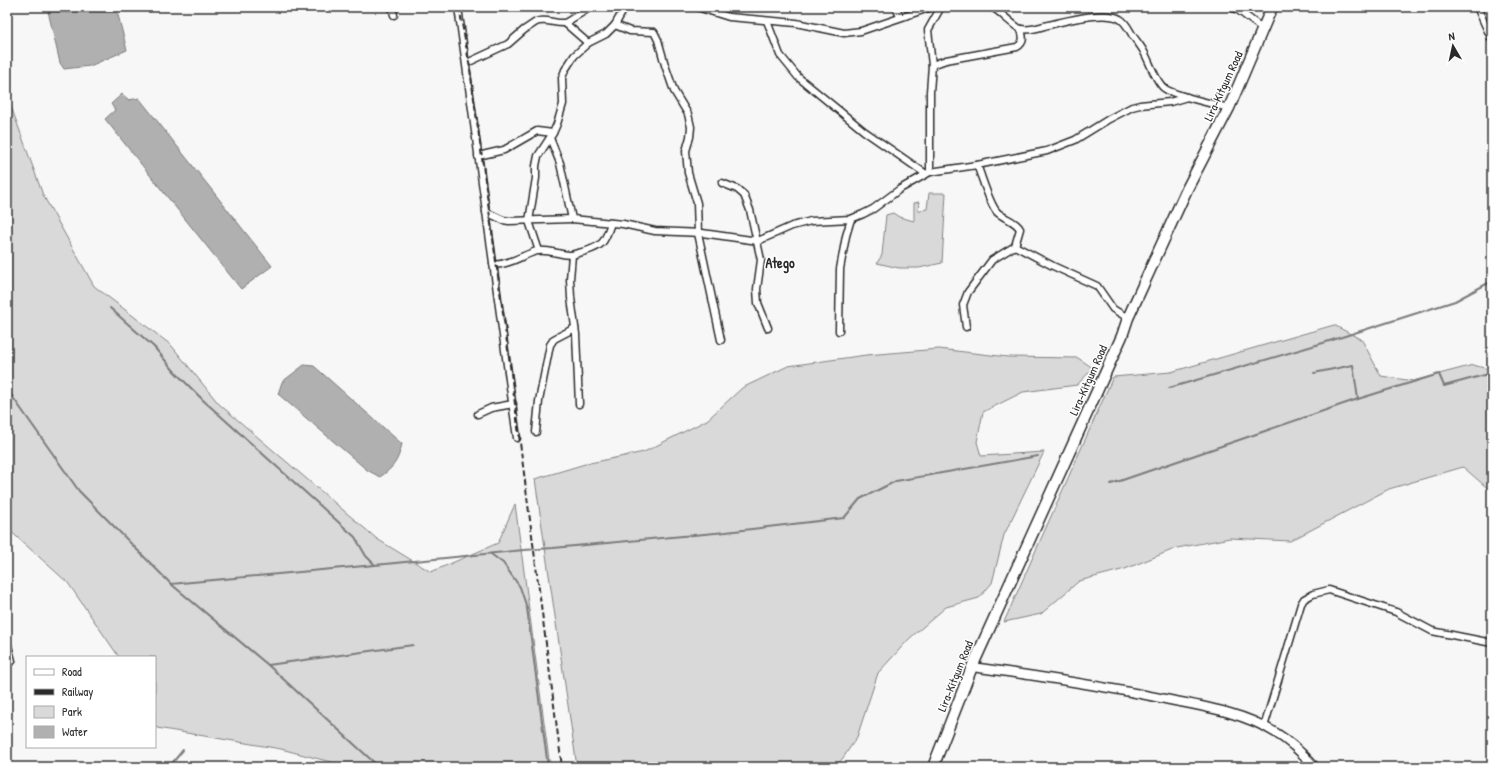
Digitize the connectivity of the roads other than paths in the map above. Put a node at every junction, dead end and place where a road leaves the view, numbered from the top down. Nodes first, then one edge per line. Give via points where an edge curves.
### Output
1 (392, 7) edge
2 (458, 7) edge
3 (591, 7) edge
4 (625, 7) edge
5 (698, 7) edge
6 (896, 7) edge
7 (932, 7) edge
8 (941, 7) edge
9 (992, 7) edge
10 (1231, 7) edge
11 (1272, 7) edge
12 (1477, 7) edge
13 (1238, 8) edge
14 (394, 15) dead end
15 (900, 17) junction
16 (767, 21) junction
17 (565, 23) junction
18 (615, 25) junction
19 (1021, 29) junction
20 (1264, 29) junction
21 (1492, 40) edge
22 (588, 43) junction
23 (466, 62) junction
24 (932, 65) junction
25 (1187, 97) junction
26 (1229, 108) junction
27 (552, 135) junction
28 (478, 156) junction
29 (977, 165) junction
30 (928, 173) junction
31 (722, 183) dead end
32 (486, 212) junction
33 (572, 219) junction
34 (851, 219) junction
35 (529, 220) junction
36 (611, 223) junction
37 (698, 234) junction
38 (758, 241) junction
39 (1015, 246) junction
40 (539, 251) junction
41 (572, 255) junction
42 (493, 264) junction
43 (1128, 318) junction
44 (575, 328) junction
45 (768, 328) dead end
46 (966, 328) dead end
47 (839, 331) dead end
48 (721, 340) dead end
49 (512, 404) junction
50 (579, 404) dead end
51 (478, 414) dead end
52 (536, 432) dead end
53 (517, 438) dead end
54 (7, 642) edge
55 (1492, 643) edge
56 (7, 663) edge
57 (972, 666) junction
58 (1264, 727) junction
59 (932, 767) edge
60 (1315, 767) edge

1 - 14 street
2 - 23 street
3 - 17 street
4 - 18 street
5 - 16 street via 729,17
6 - 15 street
7 - 15 street
8 - 24 street via 928,30
9 - 19 street
10 - 13 street
11 - 20 main road, Lira-Kitgum Road
12 - 21 street
13 - 20 street
15 - 16 street via 861,31 844,33 796,23
16 - 30 street via 780,55 798,77 854,123
17 - 22 street
17 - 23 street via 540,20 502,47
18 - 22 street via 606,34
18 - 37 street via 630,31 654,32 674,91 688,114 691,127 686,151 688,173 697,203
19 - 24 street via 1023,39 1017,47
19 - 25 street via 1035,29 1094,17 1119,18 1140,44 1163,87
20 - 26 main road, Lira-Kitgum Road
22 - 27 street via 574,56 565,70 562,78 563,104
23 - 28 street
24 - 30 street
25 - 26 street
25 - 29 street via 1132,107 1075,140 1047,151
26 - 43 main road, Lira-Kitgum Road via 1187,189
27 - 28 street via 537,131 504,150
27 - 33 street
27 - 35 street via 538,156
28 - 32 street
29 - 30 street
29 - 39 street via 994,208 1017,224 1020,229
30 - 34 street via 873,209
31 - 38 street via 744,195
32 - 35 street via 503,220
32 - 42 street
33 - 35 street
33 - 36 street
34 - 38 street via 811,221 792,226
34 - 47 street via 840,269
35 - 40 street
36 - 37 street via 655,231
36 - 41 street via 600,246
37 - 38 street
37 - 48 street
38 - 45 street via 761,260 757,283 758,303
39 - 43 street via 1097,286 1113,309
39 - 46 street via 992,260 968,292 963,305
40 - 41 street
40 - 42 street via 501,264
41 - 44 street via 570,279
42 - 49 street
43 - 57 main road, Lira-Kitgum Road via 1119,344
44 - 50 street
44 - 52 street via 554,339 550,345
49 - 51 street via 491,408
49 - 53 street
54 - 56 street via 12,661
55 - 58 street via 1432,630 1396,612 1329,590 1313,594 1300,604
57 - 58 street via 1068,681 1219,710
57 - 59 main road, Lira-Kitgum Road
58 - 60 street via 1290,743

